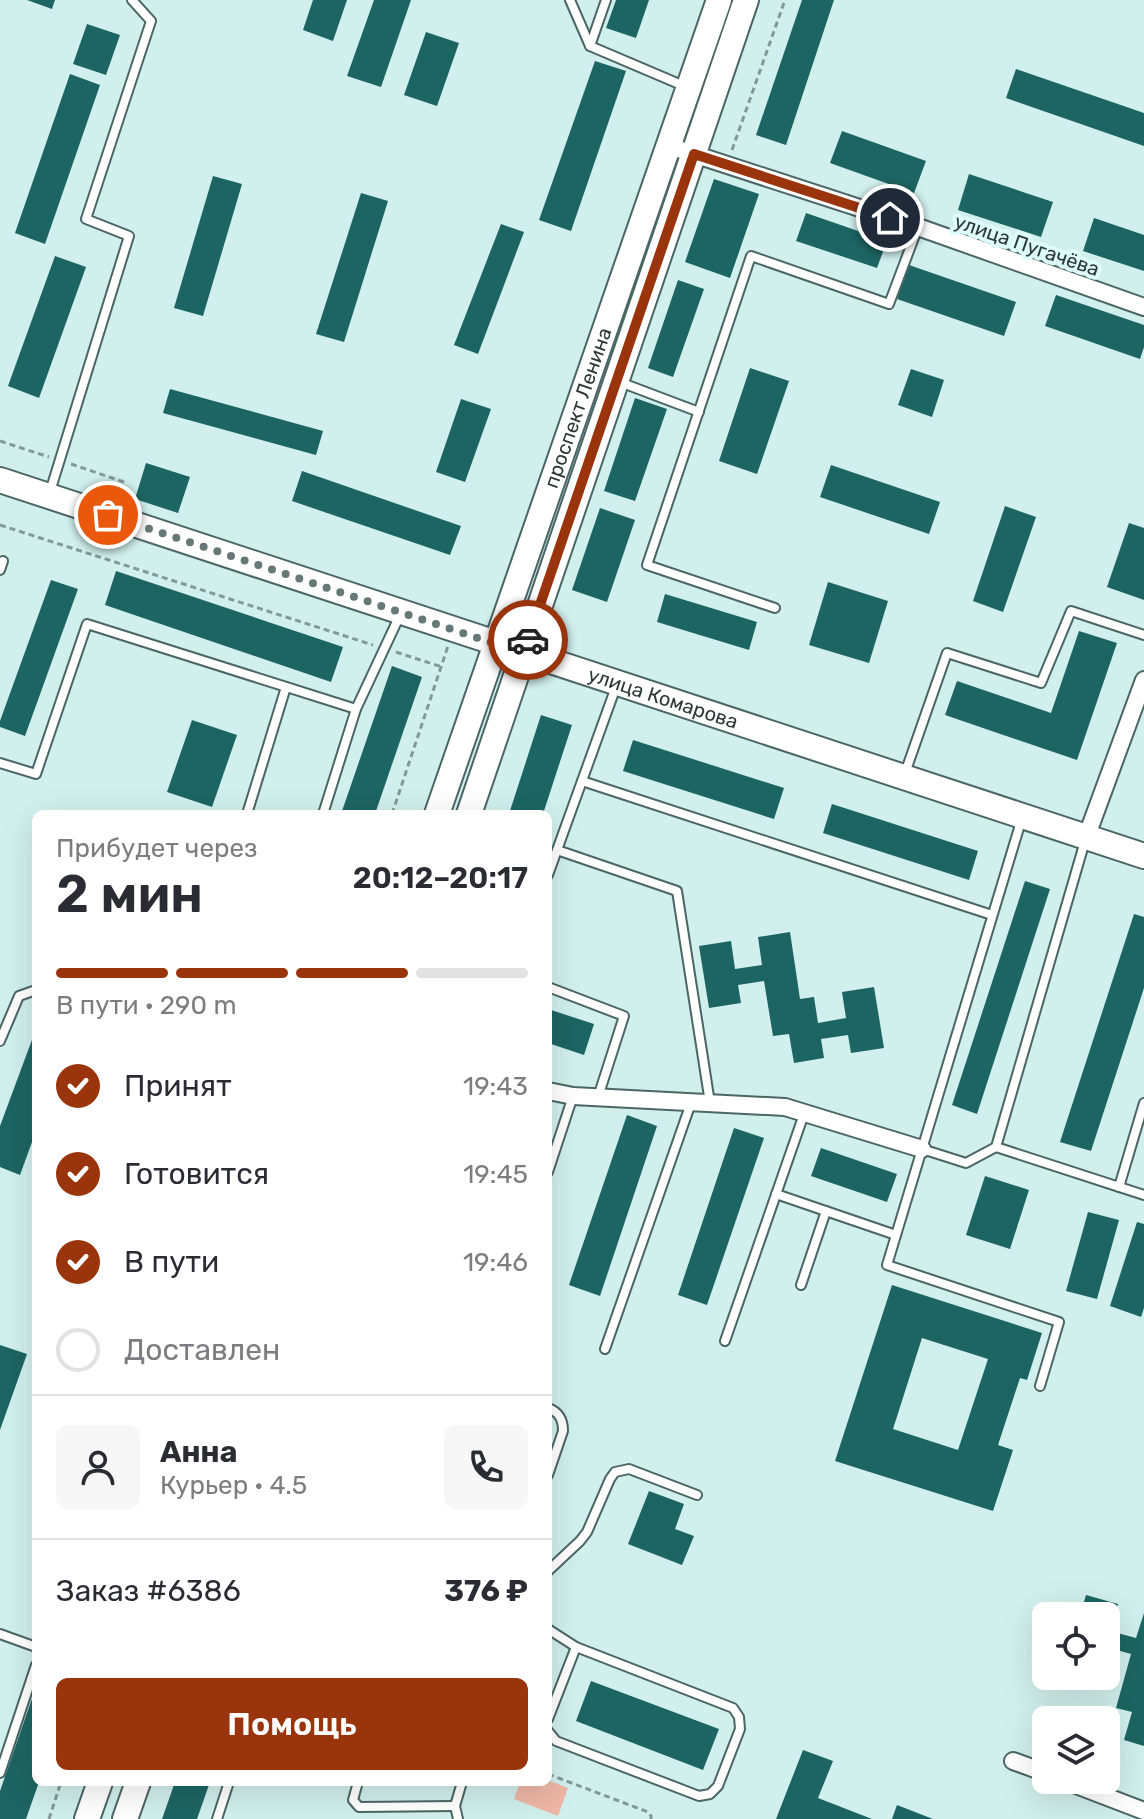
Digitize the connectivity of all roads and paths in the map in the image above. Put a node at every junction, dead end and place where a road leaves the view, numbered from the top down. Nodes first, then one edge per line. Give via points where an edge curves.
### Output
1 (132, 0) edge
2 (570, 0) edge
3 (606, 0) edge
4 (719, 0) edge
5 (746, 0) edge
6 (785, 0) edge
7 (590, 46) junction
8 (689, 88) junction
9 (669, 146) junction
10 (694, 154) junction
11 (726, 165) junction
12 (918, 227) junction
13 (1144, 307) edge
14 (616, 381) junction
15 (699, 412) junction
16 (0, 480) edge
17 (49, 496) junction
18 (0, 525) edge
19 (775, 608) dead end
20 (401, 612) junction
21 (1144, 635) edge
22 (496, 643) junction
23 (448, 646) dead end
24 (384, 649) junction
25 (523, 653) junction
26 (442, 667) junction
27 (1144, 680) edge
28 (618, 684) junction
29 (286, 687) junction
30 (356, 709) junction
31 (0, 763) edge
32 (903, 778) junction
33 (582, 781) junction
34 (248, 810) edge
35 (324, 810) edge
36 (393, 810) edge
37 (438, 810) edge
38 (470, 810) edge
39 (1022, 817) junction
40 (1086, 838) junction
41 (557, 850) junction
42 (1144, 856) edge
43 (552, 864) edge
44 (992, 915) junction
45 (552, 989) edge
46 (32, 991) edge
47 (0, 1041) edge
48 (552, 1092) edge
49 (573, 1096) junction
50 (598, 1097) junction
51 (692, 1102) junction
52 (710, 1103) junction
53 (1144, 1103) edge
54 (804, 1113) junction
55 (996, 1147) junction
56 (922, 1149) junction
57 (552, 1160) edge
58 (1119, 1187) junction
59 (776, 1194) junction
60 (1144, 1195) edge
61 (826, 1211) junction
62 (896, 1235) junction
63 (801, 1285) dead end
64 (725, 1341) dead end
65 (605, 1349) dead end
66 (1040, 1386) dead end
67 (552, 1410) edge
68 (552, 1463) edge
69 (697, 1495) dead end
70 (552, 1567) edge
71 (552, 1632) edge
72 (0, 1634) edge
73 (32, 1646) edge
74 (576, 1647) junction
75 (32, 1677) edge
76 (552, 1709) edge
77 (552, 1736) edge
78 (1013, 1761) dead end
79 (1032, 1768) edge
80 (0, 1773) edge
81 (552, 1776) edge
82 (60, 1786) edge
83 (99, 1786) edge
84 (137, 1786) edge
85 (228, 1786) edge
86 (357, 1786) edge
87 (461, 1786) edge
88 (1100, 1794) edge
89 (455, 1806) junction
90 (1144, 1811) edge
91 (49, 1819) edge
92 (87, 1819) edge
93 (125, 1819) edge
94 (217, 1819) edge
95 (458, 1819) edge
96 (651, 1819) edge

1 - 17 lane via 151,21 86,219 129,236
2 - 7 lane
3 - 7 lane
4 - 8 street, проспект Ленина
5 - 10 street, проспект Ленина
6 - 11 path
7 - 8 lane
8 - 9 street, проспект Ленина
9 - 10 street, улица Пугачёва
9 - 22 street, проспект Ленина
10 - 11 street, улица Пугачёва
10 - 14 street, проспект Ленина
11 - 12 street, улица Пугачёва
12 - 13 street, улица Пугачёва
12 - 15 lane via 889,304 751,256
14 - 15 lane
14 - 25 street, проспект Ленина
15 - 19 lane via 647,565
16 - 17 street, улица Комарова
17 - 20 street, улица Комарова
18 - 24 path
20 - 22 street, улица Комарова
20 - 24 lane
21 - 32 lane via 1071,611 1041,683 947,653
22 - 25 street, улица Комарова
22 - 37 street, проспект Ленина
23 - 26 path
24 - 26 path
24 - 30 lane
25 - 28 street, улица Комарова
25 - 38 street, проспект Ленина
26 - 36 path
27 - 40 street
28 - 32 street, улица Комарова
28 - 33 lane
29 - 30 lane
29 - 31 lane via 87,624 36,774
29 - 34 lane
30 - 35 lane
32 - 39 street, улица Комарова
33 - 41 lane
33 - 44 lane
39 - 40 street, улица Комарова
39 - 44 lane
40 - 42 street, улица Комарова
40 - 55 lane
41 - 43 lane
41 - 52 lane via 677,891
44 - 56 lane
45 - 50 lane via 624,1016
46 - 47 lane via 19,996
48 - 49 street
49 - 50 street
49 - 57 lane
50 - 51 street
51 - 52 street
51 - 65 lane
52 - 54 street
53 - 58 lane
54 - 56 street
54 - 59 lane
55 - 56 lane via 966,1163
55 - 58 lane
56 - 62 lane
58 - 60 lane
59 - 61 lane
59 - 64 lane
61 - 62 lane
61 - 63 lane
62 - 66 lane via 887,1265 1059,1322
67 - 68 lane via 563,1424
69 - 70 lane via 629,1469 615,1472 593,1523
71 - 74 lane
72 - 73 lane
74 - 76 lane
74 - 77 lane via 733,1708 740,1729 718,1786 699,1796
75 - 80 lane
78 - 79 street
81 - 96 path via 648,1812
82 - 91 path
83 - 92 street
84 - 93 street
85 - 94 lane
86 - 89 lane via 353,1800 359,1807
87 - 89 lane
88 - 90 street
89 - 95 lane

